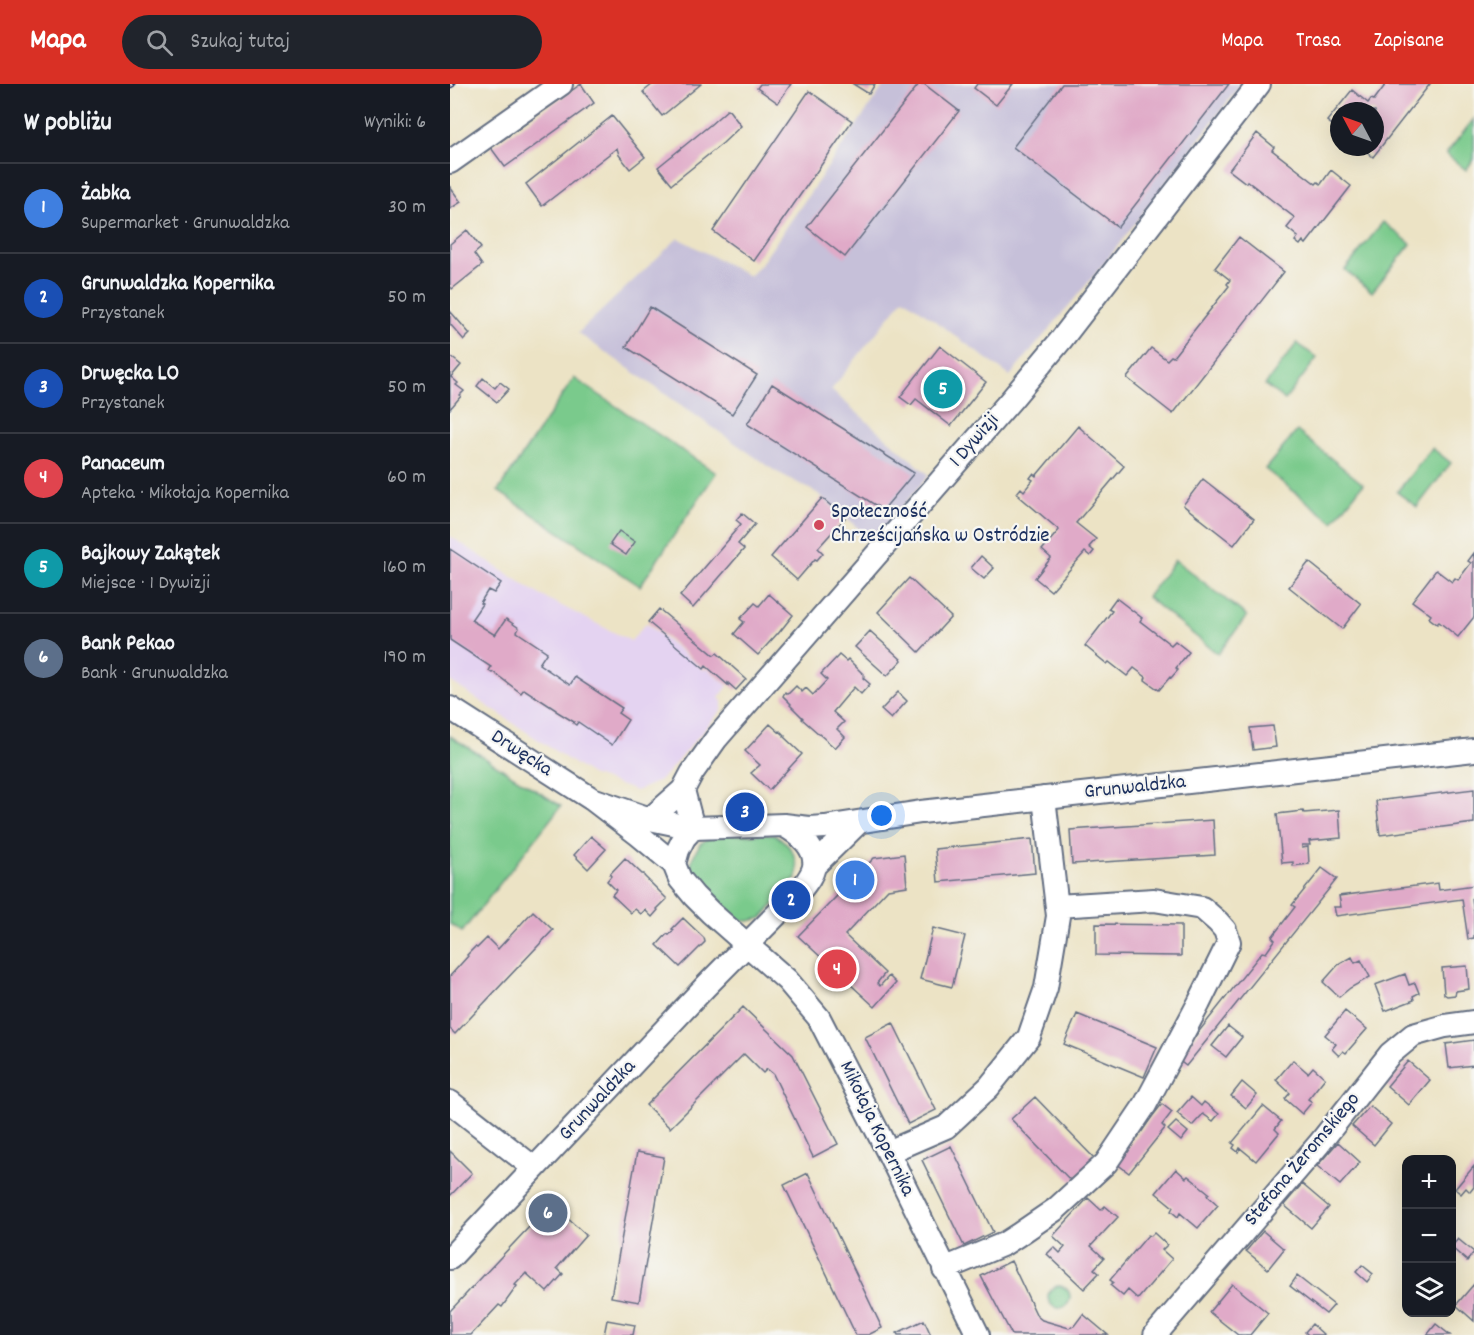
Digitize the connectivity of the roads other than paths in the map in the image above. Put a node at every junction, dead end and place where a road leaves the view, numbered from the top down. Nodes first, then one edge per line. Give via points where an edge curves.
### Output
1 (561, 84) edge
2 (1258, 84) edge
3 (450, 162) edge
4 (450, 708) edge
5 (1474, 750) edge
6 (683, 790) junction
7 (1044, 798) junction
8 (592, 799) junction
9 (650, 819) junction
10 (858, 823) junction
11 (783, 825) junction
12 (693, 828) junction
13 (674, 864) junction
14 (814, 866) junction
15 (1057, 906) junction
16 (746, 944) junction
17 (1474, 1022) edge
18 (450, 1102) edge
19 (888, 1152) junction
20 (534, 1168) junction
21 (450, 1258) edge
22 (944, 1269) junction
23 (978, 1335) edge
24 (1155, 1335) edge

1 - 3 street
2 - 6 street, 1 Dywizji via 1061,340 716,739
4 - 8 street, Drwęcka
5 - 7 street, Grunwaldzka
6 - 9 street, 1 Dywizji
6 - 12 street
7 - 10 street, Grunwaldzka
7 - 15 street
8 - 9 street, Drwęcka
8 - 13 street, Drwęcka
9 - 12 street, Drwęcka
10 - 11 street via 825,828
10 - 14 street
11 - 12 street
11 - 14 street via 809,845
12 - 13 street via 684,838
13 - 16 street via 694,896
14 - 16 street via 799,892
15 - 19 street via 1046,988 1029,1037 989,1087 945,1127
15 - 22 street via 1154,900 1202,908 1225,930 1228,942 1145,1105 1106,1163 1056,1209 1004,1244
16 - 19 street, Mikołaja Kopernika via 788,980 819,1018
16 - 20 street, Grunwaldzka
17 - 24 street, Stefana Żeromskiego via 1413,1035 1390,1054 1319,1144
18 - 20 street
19 - 22 street, Mikołaja Kopernika
20 - 21 street, Grunwaldzka
22 - 23 street, Mikołaja Kopernika

